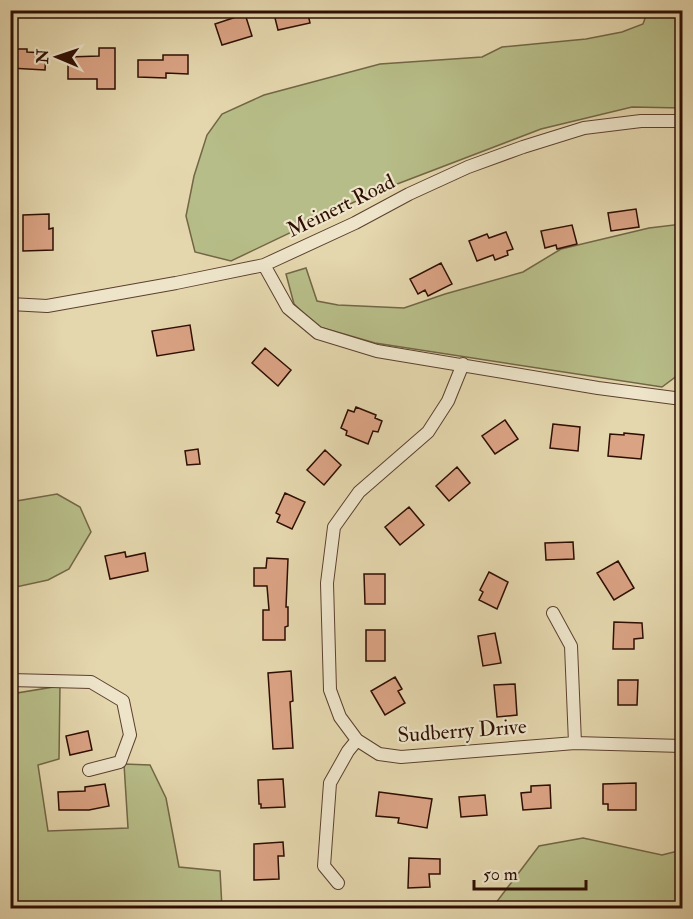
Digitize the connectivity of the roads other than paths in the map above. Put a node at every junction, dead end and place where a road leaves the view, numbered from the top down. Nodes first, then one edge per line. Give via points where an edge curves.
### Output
1 (682, 121) edge
2 (264, 265) junction
3 (10, 304) edge
4 (463, 364) junction
5 (682, 399) edge
6 (553, 613) dead end
7 (10, 680) edge
8 (357, 740) junction
9 (575, 743) junction
10 (682, 746) edge
11 (89, 770) dead end
12 (338, 883) dead end

1 - 2 street, Meinert Road via 584,128 523,147 468,167
2 - 3 street, Meinert Road via 47,306
2 - 4 street via 288,308 318,333 377,351
4 - 5 street
4 - 8 street, Sudberry Drive via 448,400 428,432 359,492 334,527 327,583 330,690 340,717
6 - 9 street via 571,646
7 - 11 street via 91,682 123,701 130,735 120,762
8 - 9 street, Sudberry Drive via 379,754 400,757
8 - 12 street via 330,783 324,866
9 - 10 street, Sudberry Drive

